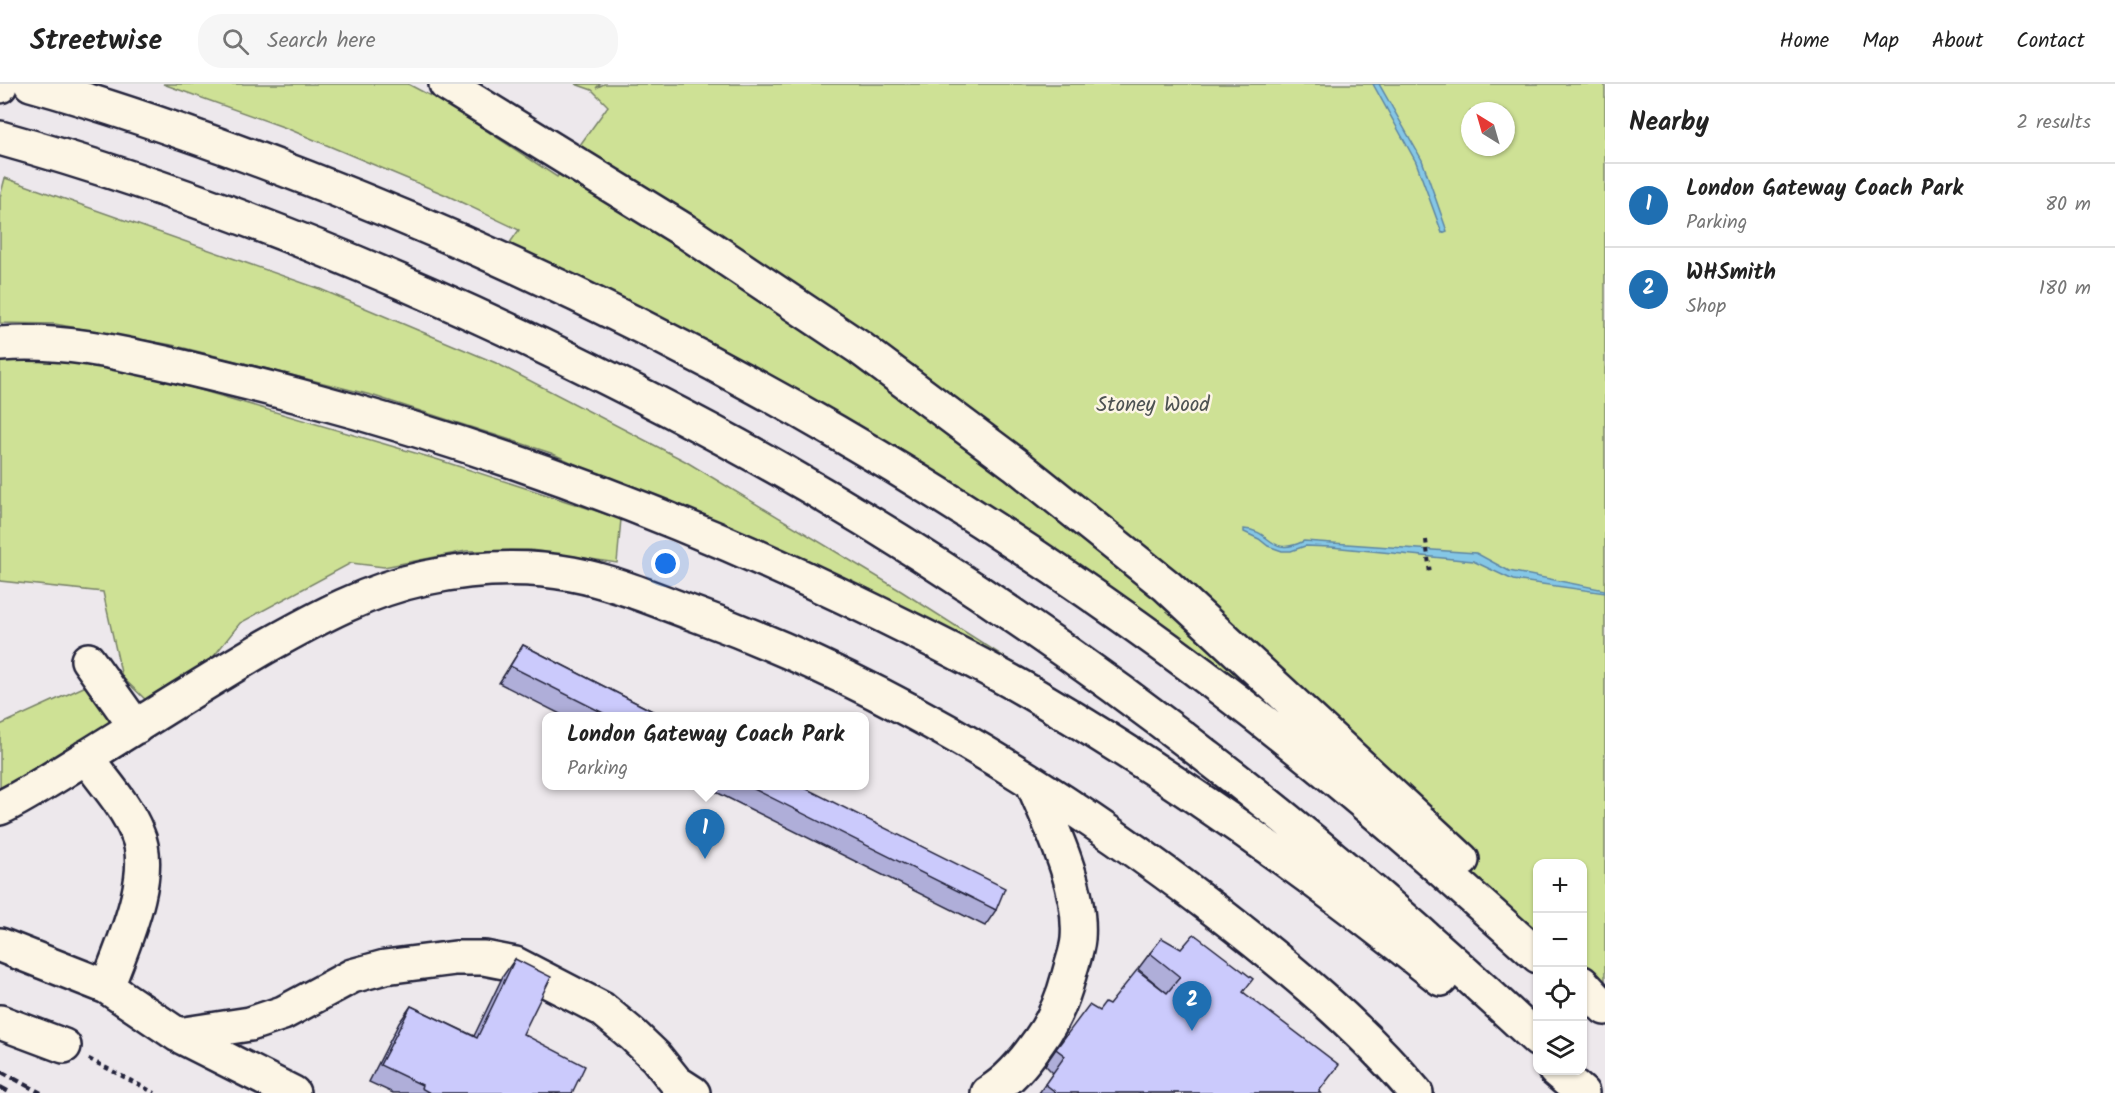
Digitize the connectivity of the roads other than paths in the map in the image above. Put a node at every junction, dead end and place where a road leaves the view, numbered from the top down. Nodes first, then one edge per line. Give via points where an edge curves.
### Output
1 (31, 84) edge
2 (446, 84) edge
3 (0, 138) edge
4 (0, 344) edge
5 (88, 660) dead end
6 (136, 727) junction
7 (86, 757) junction
8 (1032, 782) junction
9 (0, 808) edge
10 (1533, 931) edge
11 (0, 945) edge
12 (1533, 952) edge
13 (107, 987) junction
14 (1587, 988) edge
15 (1587, 1003) edge
16 (1605, 1008) edge
17 (1605, 1020) edge
18 (0, 1022) edge
19 (178, 1035) junction
20 (1533, 1035) edge
21 (64, 1046) road end
22 (1533, 1052) edge
23 (1560, 1075) edge
24 (1574, 1075) edge
25 (293, 1093) edge
26 (693, 1093) edge
27 (988, 1093) edge
28 (1416, 1093) edge
29 (1582, 1093) edge
30 (1594, 1093) edge

1 - 12 main road via 248,156 448,235 633,322 811,417 988,526 1155,640 1316,763
2 - 10 main road via 686,231 860,348 1015,464 1167,586 1412,812
3 - 20 main road via 237,216 423,291 606,377 781,470 954,577 1128,696 1356,876
4 - 22 main road via 66,344 100,349 341,407 440,437 632,505 824,587 1030,692 1122,748 1295,866
5 - 6 main road
6 - 7 main road
6 - 8 main road via 324,614 422,578 519,568 571,573 616,585 749,634 901,705
7 - 9 main road
7 - 13 main road via 128,816 142,851 142,881
8 - 27 main road via 1070,880 1078,939 1065,990 1048,1030 1025,1062
8 - 28 main road via 1166,873 1281,961 1390,1062
11 - 13 main road
13 - 19 main road
14 - 16 main road
15 - 17 main road
18 - 21 main road
19 - 25 main road
19 - 26 main road via 250,1024 283,1013 352,976 385,967 484,958 515,964 602,1009 656,1057 676,1082
23 - 29 main road
24 - 30 main road

